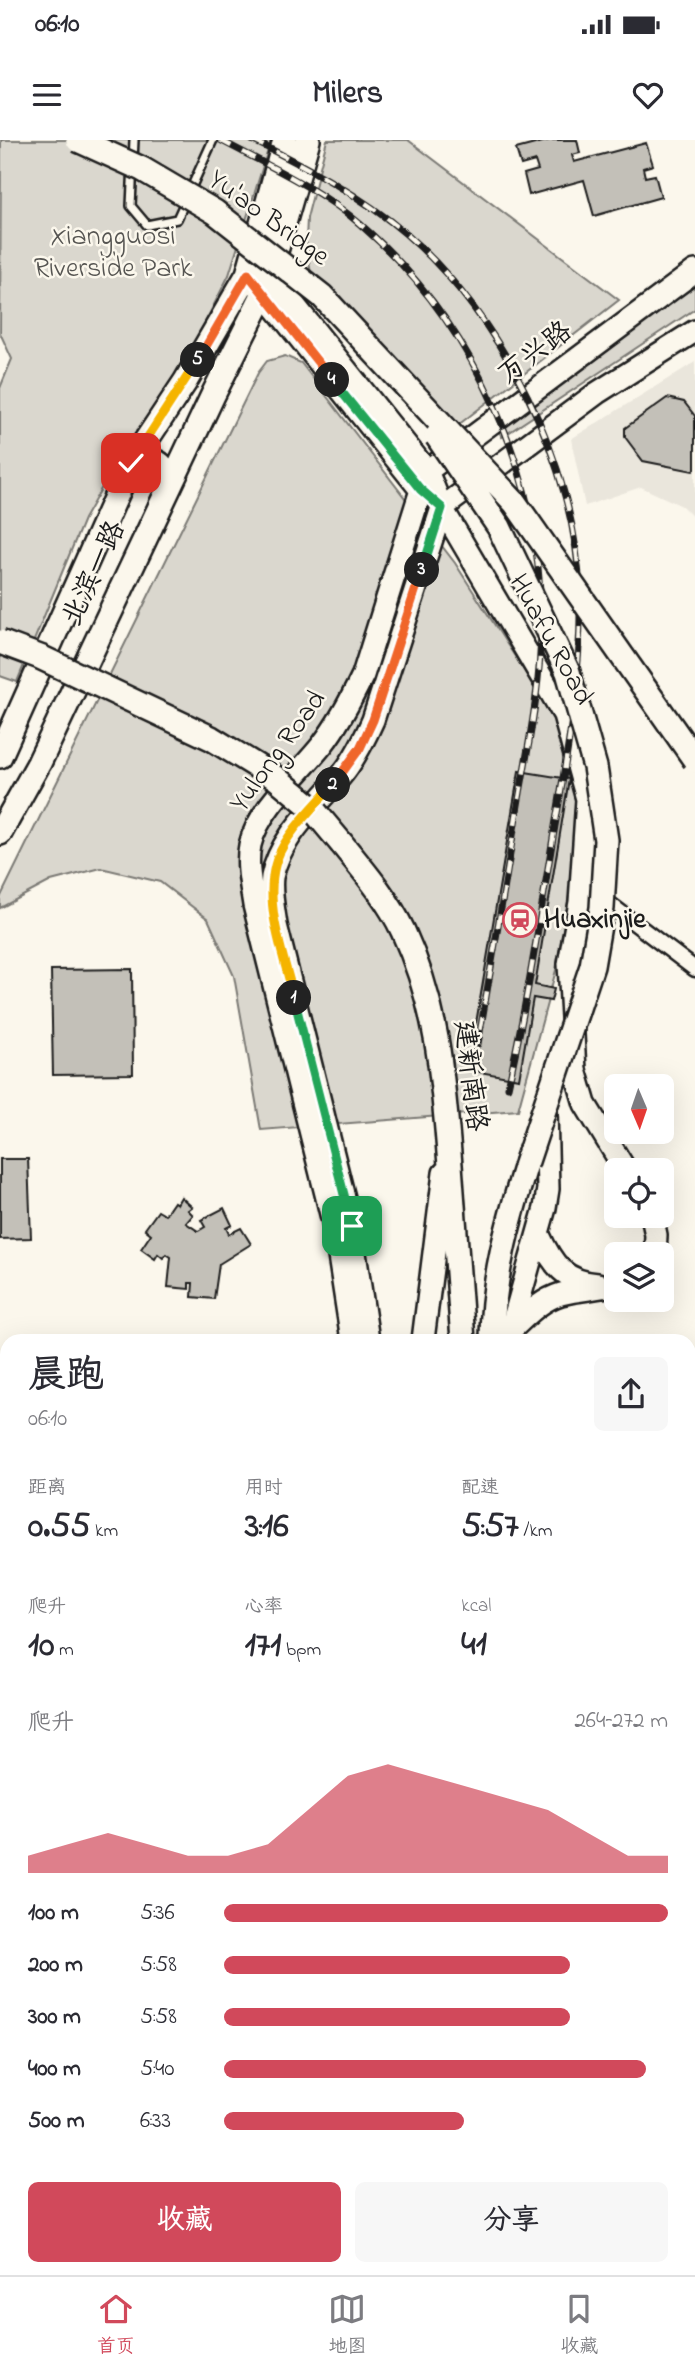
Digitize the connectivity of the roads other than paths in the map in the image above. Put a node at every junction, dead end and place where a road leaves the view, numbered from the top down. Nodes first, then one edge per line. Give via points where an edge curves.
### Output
1 (78, 140) edge
2 (134, 140) edge
3 (213, 140) edge
4 (285, 140) edge
5 (308, 140) edge
6 (695, 271) edge
7 (259, 274) junction
8 (695, 331) edge
9 (398, 378) junction
10 (131, 463) junction
11 (423, 480) junction
12 (170, 485) junction
13 (442, 508) junction
14 (0, 642) edge
15 (0, 756) edge
16 (695, 760) edge
17 (0, 833) edge
18 (581, 883) junction
19 (695, 968) edge
20 (448, 1143) junction
21 (618, 1158) edge
22 (537, 1165) junction
23 (539, 1235) junction
24 (604, 1285) edge
25 (604, 1287) edge
26 (351, 1334) edge
27 (367, 1334) edge
28 (424, 1334) edge
29 (463, 1334) edge
30 (502, 1334) edge
31 (504, 1334) edge
32 (506, 1334) edge

1 - 9 main road, Yu'ao Bridge, bridge via 142,169 215,212 322,296
2 - 3 lane via 131,206 147,225 177,219
4 - 7 main road, 北滨一路
5 - 7 main road, 北滨一路
6 - 11 main road, 万兴路
7 - 10 main road, 北滨一路
7 - 11 main road, Huafu Road
7 - 12 main road, 北滨一路
8 - 13 main road via 597,393
9 - 16 main road, bridge via 515,503
9 - 22 main road, bridge via 499,527 568,672 595,767 606,840 602,908 592,966 546,1100
10 - 12 main road via 158,461 166,469
10 - 15 main road, 北滨一路
11 - 13 main road, Huafu Road
11 - 26 main road, Yulong Road via 363,675 349,706 256,827 248,863 254,905 335,1230
12 - 17 main road, 北滨一路 via 39,763
13 - 18 main road, Huafu Road via 564,715 587,799
13 - 27 main road, Yulong Road via 373,720 345,771 289,837 277,857 272,880 276,925 352,1226
14 - 20 main road, 建新南路, bridge via 211,738 311,807 379,890 402,929 436,1028
18 - 19 street
18 - 21 main road, Huafu Road via 569,964 575,1070 585,1104
20 - 28 main road
20 - 29 main road, 建新南路
22 - 23 main road via 548,1189
22 - 30 main road via 505,1236 497,1274 492,1314
23 - 24 main road via 549,1257 565,1274
23 - 31 main road
25 - 32 main road via 545,1301

